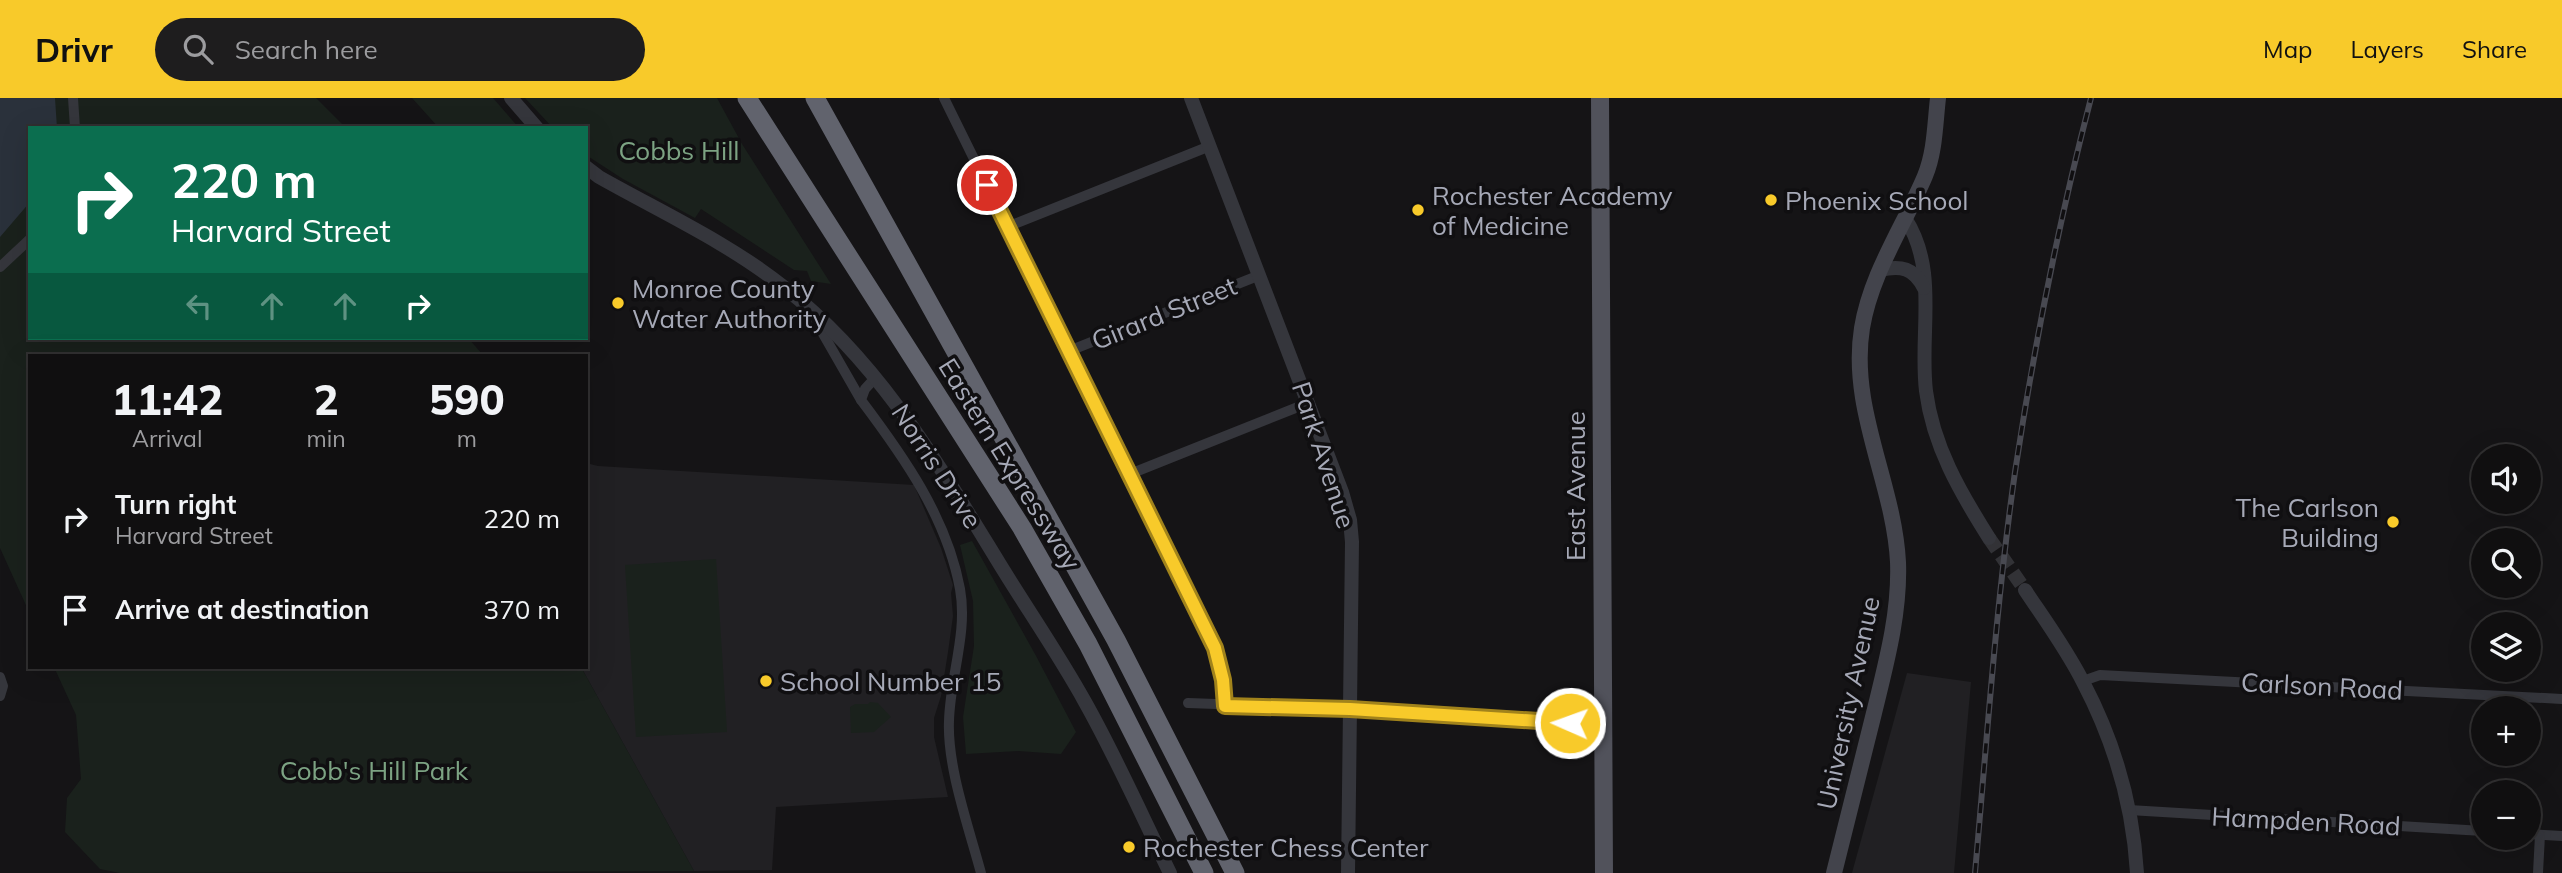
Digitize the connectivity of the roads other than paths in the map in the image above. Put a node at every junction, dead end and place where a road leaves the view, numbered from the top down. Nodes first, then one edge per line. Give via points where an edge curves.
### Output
1 (73, 98) edge
2 (511, 98) edge
3 (747, 98) edge
4 (815, 98) edge
5 (1191, 98) edge
6 (1600, 98) edge
7 (1938, 98) edge
8 (948, 99) edge
9 (75, 126) edge
10 (535, 126) edge
11 (1210, 146) junction
12 (588, 169) edge
13 (1905, 218) junction
14 (1007, 227) junction
15 (28, 241) edge
16 (0, 267) edge
17 (1880, 270) junction
18 (1260, 275) junction
19 (1925, 290) junction
20 (807, 307) junction
21 (1069, 351) junction
22 (876, 377) junction
23 (861, 400) junction
24 (1308, 403) junction
25 (1130, 474) junction
26 (1989, 538) tunnel mouth
27 (2025, 590) tunnel mouth
28 (0, 677) edge
29 (2083, 681) junction
30 (0, 696) edge
31 (2562, 699) edge
32 (1188, 703) dead end
33 (1225, 706) junction
34 (1350, 709) junction
35 (1603, 724) junction
36 (2129, 810) junction
37 (2471, 830) edge
38 (2541, 835) edge
39 (2562, 836) edge
40 (2536, 850) edge
41 (981, 873) edge
42 (1170, 873) edge
43 (1204, 873) edge
44 (1235, 873) edge
45 (1348, 873) edge
46 (1604, 873) edge
47 (1834, 873) edge
48 (2137, 873) edge
49 (2538, 873) edge

1 - 9 street
2 - 10 street
3 - 43 highway, Eastern Expressway via 1042,561
4 - 44 highway, Eastern Expressway via 1098,607
5 - 11 street, Park Avenue
6 - 35 main road, East Avenue
7 - 13 main road, University Avenue via 1926,174
8 - 14 street
11 - 14 street
11 - 18 street, Park Avenue
12 - 20 street, Norris Drive via 730,251
13 - 17 main road, University Avenue
13 - 19 street via 1922,254
14 - 21 street
15 - 16 street
17 - 19 street via 1910,270
17 - 47 main road, University Avenue via 1862,327 1859,358 1868,427 1896,536 1897,589 1890,650
18 - 21 street, Girard Street
18 - 24 street, Park Avenue
19 - 26 street via 1924,364 1932,422 1951,475
20 - 22 street, Norris Drive
20 - 23 street
21 - 25 street
22 - 23 street
22 - 42 street, Norris Drive via 956,491 1085,702
23 - 41 street via 920,486 955,566 962,611 949,738
24 - 25 street
24 - 34 street, Park Avenue via 1350,520
25 - 33 street via 1215,648
27 - 29 street
28 - 30 street
29 - 31 street, Carlson Road via 2100,675
29 - 36 street via 2111,745
32 - 33 street
33 - 34 street
34 - 35 street
34 - 45 street, Park Avenue
35 - 46 main road, East Avenue
36 - 37 street, Hampden Road
36 - 48 street
38 - 39 street
40 - 49 street

